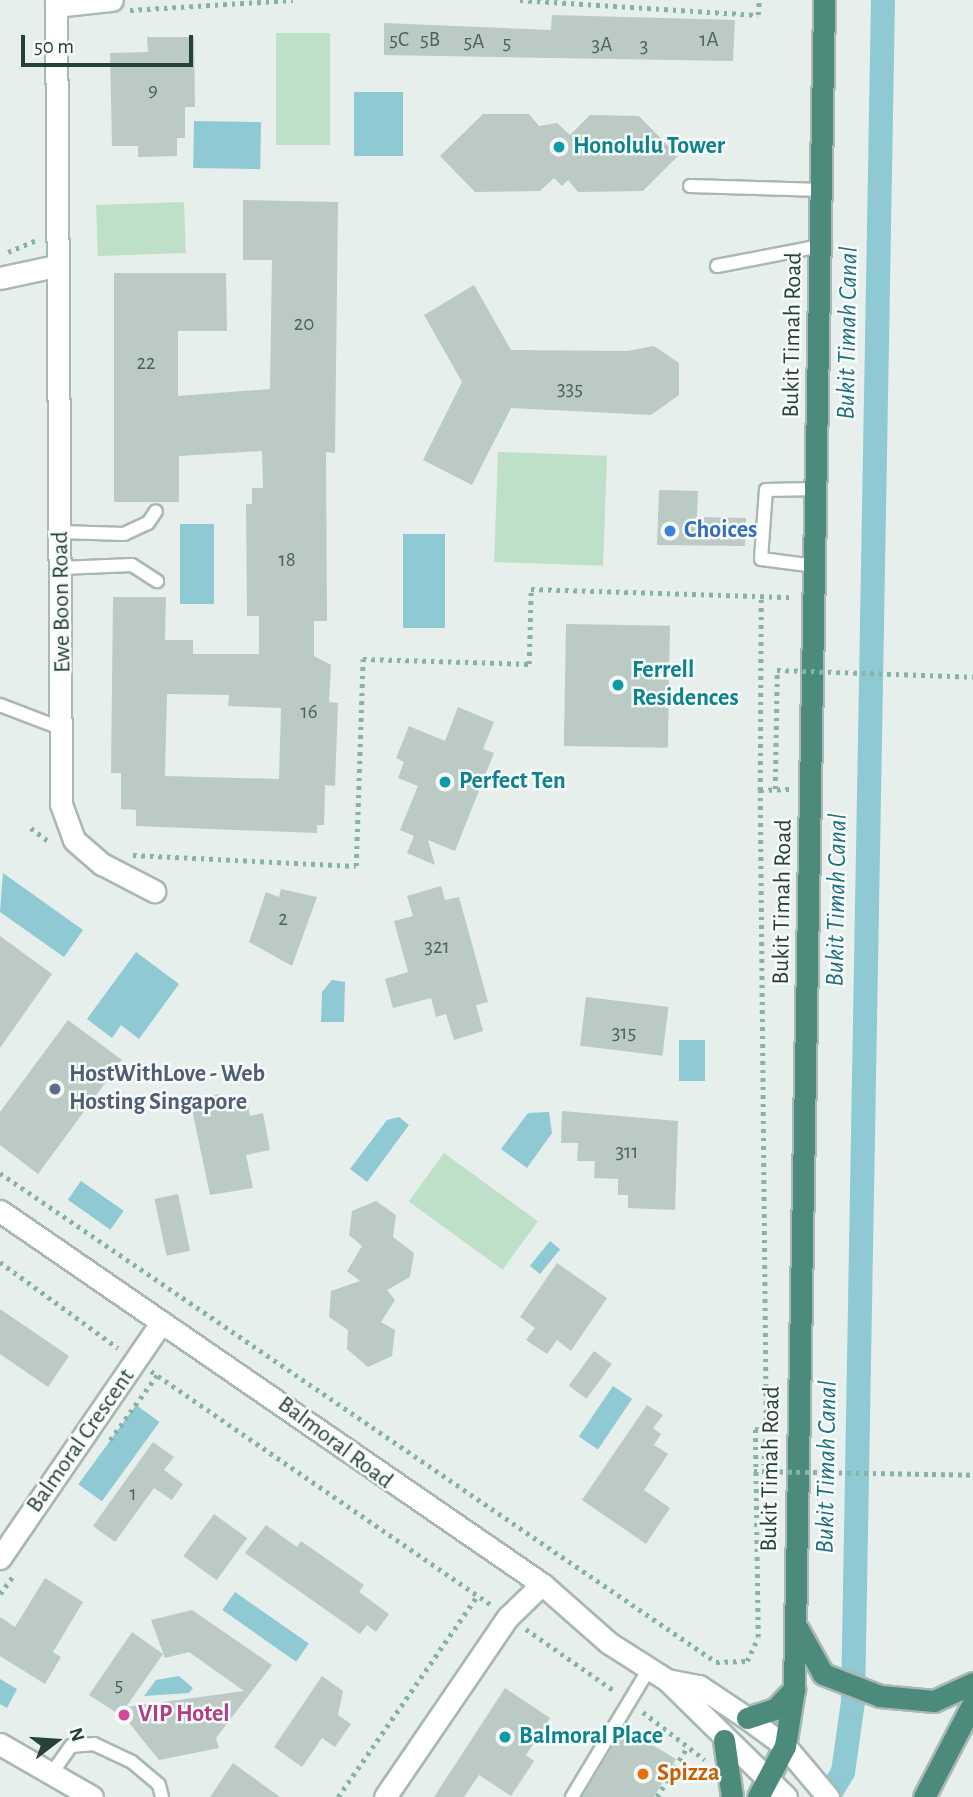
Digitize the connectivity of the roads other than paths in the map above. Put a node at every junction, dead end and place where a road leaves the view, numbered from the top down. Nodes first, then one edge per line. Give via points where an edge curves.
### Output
1 (814, 0) edge
2 (824, 0) edge
3 (56, 3) edge
4 (118, 5) edge
5 (690, 186) dead end
6 (822, 190) junction
7 (821, 246) junction
8 (57, 266) junction
9 (716, 266) dead end
10 (0, 278) edge
11 (816, 489) junction
12 (156, 510) dead end
13 (61, 532) junction
14 (814, 566) junction
15 (61, 568) junction
16 (157, 581) dead end
17 (0, 705) edge
18 (64, 729) junction
19 (154, 891) dead end
20 (0, 1211) edge
21 (161, 1323) junction
22 (0, 1558) edge
23 (542, 1584) junction
24 (795, 1622) junction
25 (658, 1675) junction
26 (973, 1683) edge
27 (794, 1689) junction
28 (973, 1704) edge
29 (747, 1718) junction
30 (724, 1740) junction
31 (0, 1744) edge
32 (785, 1746) junction
33 (52, 1773) junction
34 (762, 1789) edge
35 (821, 1790) edge
36 (92, 1797) edge
37 (162, 1797) edge
38 (385, 1797) edge
39 (572, 1797) edge
40 (732, 1797) edge
41 (786, 1797) edge
42 (924, 1797) edge

1 - 2 street
2 - 6 highway, Bukit Timah Road
3 - 4 street
3 - 8 street, Ewe Boon Road
5 - 6 lane
6 - 7 highway, Bukit Timah Road
7 - 9 lane
7 - 11 highway, Bukit Timah Road
8 - 10 street
8 - 13 street, Ewe Boon Road
11 - 14 highway, Bukit Timah Road
11 - 14 lane via 766,490 761,559
12 - 13 lane via 148,523 124,534
13 - 15 street, Ewe Boon Road
14 - 24 highway, Bukit Timah Road
15 - 16 lane via 132,565
15 - 18 street, Ewe Boon Road
17 - 18 lane
18 - 19 street, Ewe Boon Road via 61,804 74,839 102,864
20 - 21 street, Balmoral Road
21 - 22 street, Balmoral Crescent
21 - 23 street, Balmoral Road
23 - 25 street, Balmoral Road
23 - 38 street via 508,1617
24 - 26 highway via 823,1674 880,1696 934,1701
24 - 27 highway, Bukit Timah Road
25 - 29 street, Balmoral Road via 699,1685
25 - 30 street, Balmoral Road
25 - 39 lane via 629,1701
27 - 29 highway via 775,1709
27 - 32 highway, Bukit Timah Road
28 - 42 highway
29 - 32 street, Balmoral Road
30 - 34 street, Balmoral Road
30 - 40 highway
31 - 33 street
32 - 34 highway, Bukit Timah Road
32 - 35 street, Balmoral Road
33 - 36 street
33 - 37 lane via 71,1746 94,1744 132,1762 159,1785
34 - 41 street, Balmoral Road

